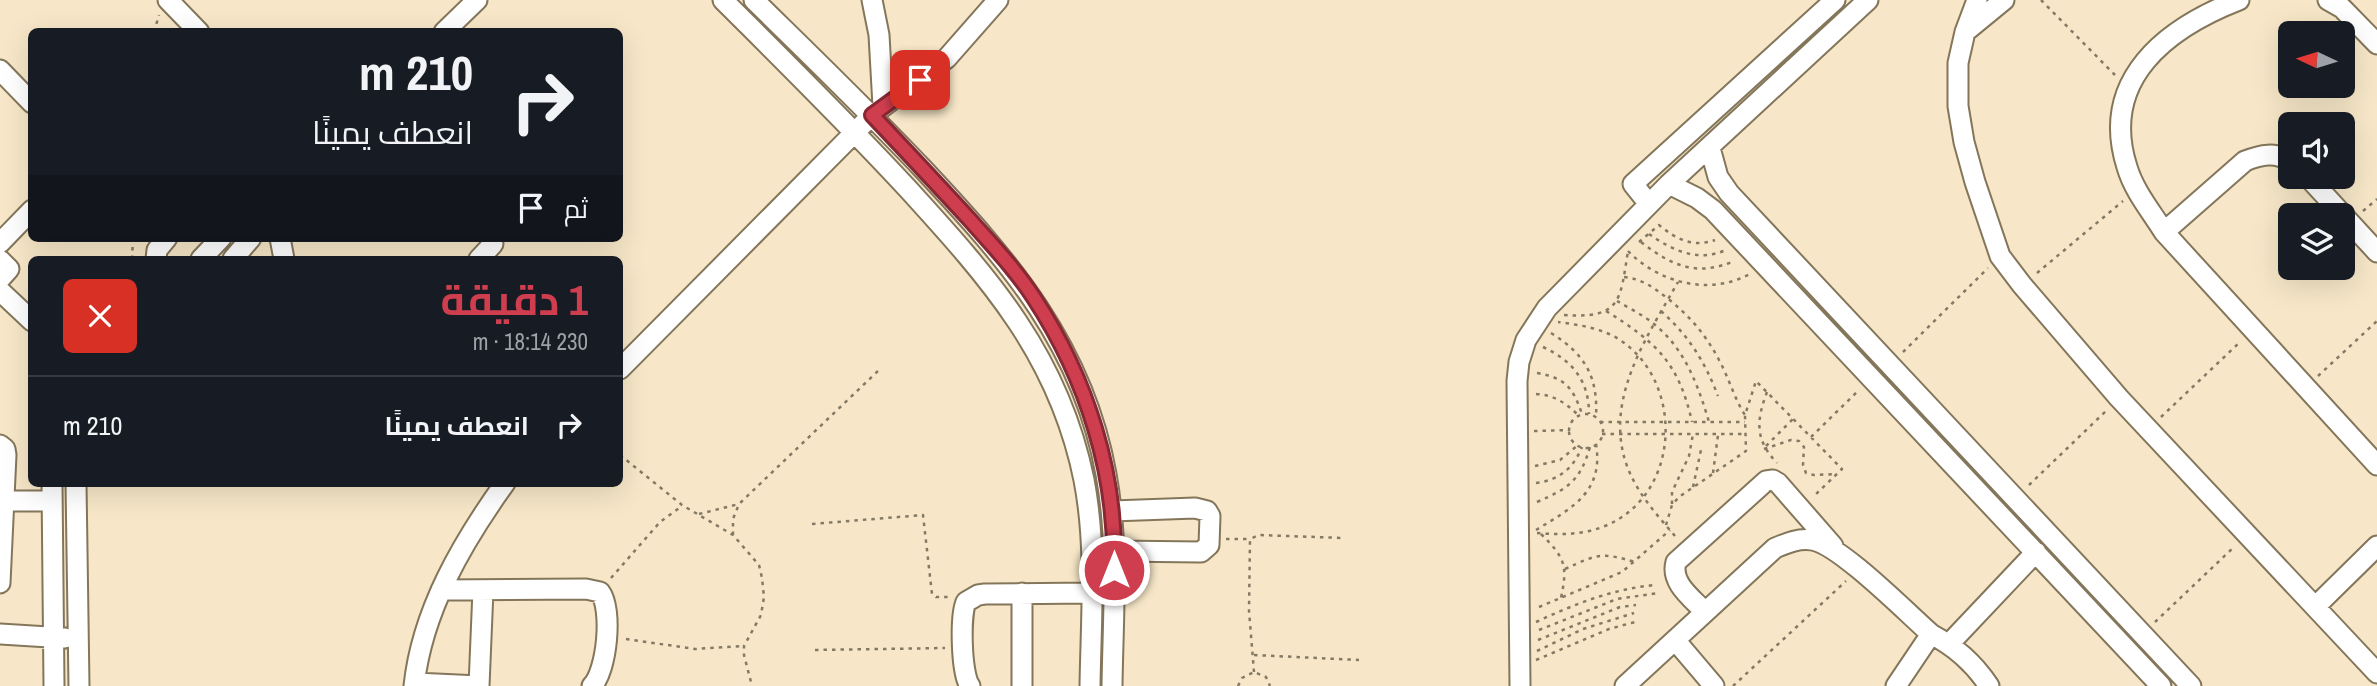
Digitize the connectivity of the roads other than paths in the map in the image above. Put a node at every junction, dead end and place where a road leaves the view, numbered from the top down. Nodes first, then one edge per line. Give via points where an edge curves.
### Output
1 (168, 0) edge
2 (477, 0) edge
3 (723, 0) edge
4 (754, 0) edge
5 (873, 0) edge
6 (998, 0) edge
7 (1835, 0) edge
8 (1868, 0) edge
9 (1977, 0) edge
10 (2004, 0) edge
11 (2239, 0) edge
12 (2328, 0) edge
13 (195, 28) edge
14 (448, 28) edge
15 (1965, 32) junction
16 (2377, 44) edge
17 (0, 70) edge
18 (28, 99) edge
19 (877, 111) junction
20 (856, 133) junction
21 (1710, 148) junction
22 (2278, 156) edge
23 (1669, 184) junction
24 (2319, 189) edge
25 (1729, 193) junction
26 (1649, 204) junction
27 (1713, 209) junction
28 (28, 214) edge
29 (2164, 232) junction
30 (248, 242) edge
31 (0, 243) edge
32 (2377, 252) edge
33 (236, 256) edge
34 (0, 260) edge
35 (0, 279) edge
36 (0, 291) edge
37 (28, 317) edge
38 (623, 366) edge
39 (0, 444) edge
40 (2377, 465) edge
41 (76, 487) edge
42 (502, 487) edge
43 (52, 492) edge
44 (4, 501) junction
45 (1112, 511) junction
46 (2377, 546) edge
47 (1836, 550) junction
48 (1115, 551) junction
49 (2036, 552) junction
50 (0, 583) edge
51 (441, 590) junction
52 (482, 590) junction
53 (1022, 593) junction
54 (1091, 593) junction
55 (2315, 607) junction
56 (1705, 612) junction
57 (0, 634) edge
58 (1931, 634) junction
59 (52, 637) junction
60 (78, 638) junction
61 (1675, 640) junction
62 (1949, 644) junction
63 (2377, 673) edge
64 (2180, 682) edge
65 (414, 685) edge
66 (54, 686) edge
67 (79, 686) edge
68 (479, 686) edge
69 (592, 686) edge
70 (970, 686) edge
71 (1022, 686) edge
72 (1090, 686) edge
73 (1112, 686) edge
74 (1520, 686) edge
75 (1625, 686) edge
76 (1714, 686) edge
77 (1896, 686) edge
78 (1989, 686) edge
79 (2161, 686) edge

1 - 13 street
2 - 14 street
3 - 20 street
4 - 19 street
5 - 19 street via 879,35
6 - 19 street via 947,58
7 - 26 street via 1633,184
8 - 21 street
9 - 15 street
10 - 15 street
11 - 29 street via 2207,12 2173,33 2144,60 2128,87 2121,140 2127,168
12 - 16 street
15 - 55 street via 1958,63 1958,106 1975,182 2000,256 2119,398
17 - 18 street
19 - 20 street
19 - 45 street via 1002,256 1054,331 1085,398
20 - 38 street
20 - 54 street via 983,273 1032,344 1061,406 1083,478 1090,515
21 - 23 street
21 - 25 street via 1718,177
22 - 29 street via 2260,155 2245,161
23 - 26 street
23 - 27 street
24 - 32 street
25 - 27 street
25 - 64 street via 2142,634
26 - 74 street via 1553,301 1530,332 1518,373
27 - 49 street
28 - 31 street
29 - 40 street
30 - 33 street
34 - 35 street via 9,269
36 - 37 street
39 - 44 street via 6,455
41 - 60 street
42 - 51 street
43 - 44 street
43 - 59 street
44 - 50 street
45 - 48 street
45 - 48 street via 1202,509 1210,516 1209,545 1201,552
46 - 55 street
47 - 56 street via 1812,540 1775,548
47 - 56 street via 1778,483 1766,481 1676,562 1678,582
47 - 58 street
48 - 73 street
49 - 62 street
49 - 79 street
51 - 52 street
51 - 65 street
52 - 68 street
52 - 69 street via 600,592 606,605 606,635 602,670
53 - 54 street
53 - 70 street via 973,597 964,608 965,676
53 - 71 street
54 - 72 street
55 - 63 street
56 - 61 street
57 - 59 street
58 - 62 street
58 - 77 street
59 - 60 street
59 - 66 street
60 - 67 street
61 - 75 street
61 - 76 street
62 - 78 street
65 - 68 street

